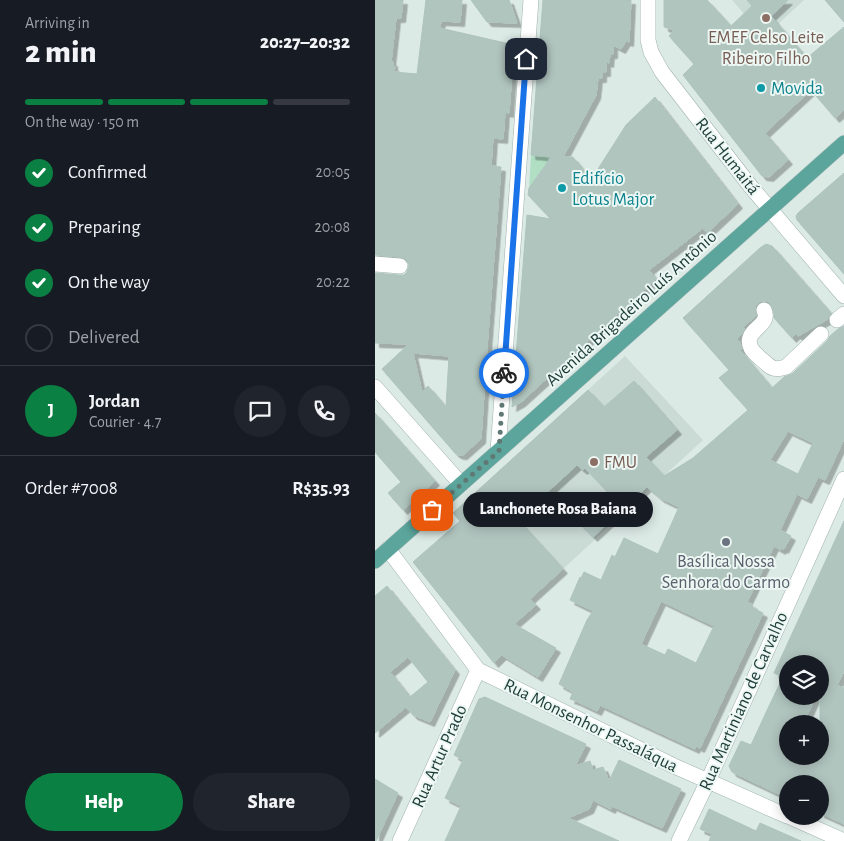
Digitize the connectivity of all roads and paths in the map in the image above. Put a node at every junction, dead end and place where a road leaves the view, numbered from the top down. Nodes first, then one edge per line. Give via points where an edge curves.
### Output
1 (531, 0) edge
2 (648, 0) edge
3 (844, 143) edge
4 (770, 209) junction
5 (375, 264) edge
6 (400, 266) dead end
7 (844, 296) edge
8 (765, 310) dead end
9 (821, 334) dead end
10 (375, 387) edge
11 (499, 451) junction
12 (844, 479) edge
13 (461, 484) junction
14 (837, 511) edge
15 (388, 549) junction
16 (375, 561) edge
17 (478, 670) junction
18 (708, 781) junction
19 (779, 812) edge
20 (808, 825) edge
21 (400, 841) edge
22 (679, 841) edge
23 (844, 841) edge

1 - 11 street
2 - 4 street, Rua Humaitá via 648,40 662,72
3 - 4 main road, Avenida Brigadeiro Luís Antônio
4 - 7 street, Rua Humaitá
4 - 11 main road, Avenida Brigadeiro Luís Antônio
5 - 6 street
8 - 9 street via 765,320 752,332 750,342 751,348 770,367 780,369 786,366
10 - 13 street
11 - 13 main road, Avenida Brigadeiro Luís Antônio
12 - 14 street, Rua Martiniano de Carvalho
13 - 15 main road, Avenida Brigadeiro Luís Antônio
14 - 18 street, Rua Martiniano de Carvalho
15 - 16 main road, Avenida Brigadeiro Luís Antônio
15 - 17 street
17 - 18 street, Rua Monsenhor Passaláqua
17 - 21 street, Rua Artur Prado
18 - 19 street, Rua Monsenhor Passaláqua
18 - 22 street, Rua Martiniano de Carvalho
20 - 23 street, Rua Monsenhor Passaláqua

